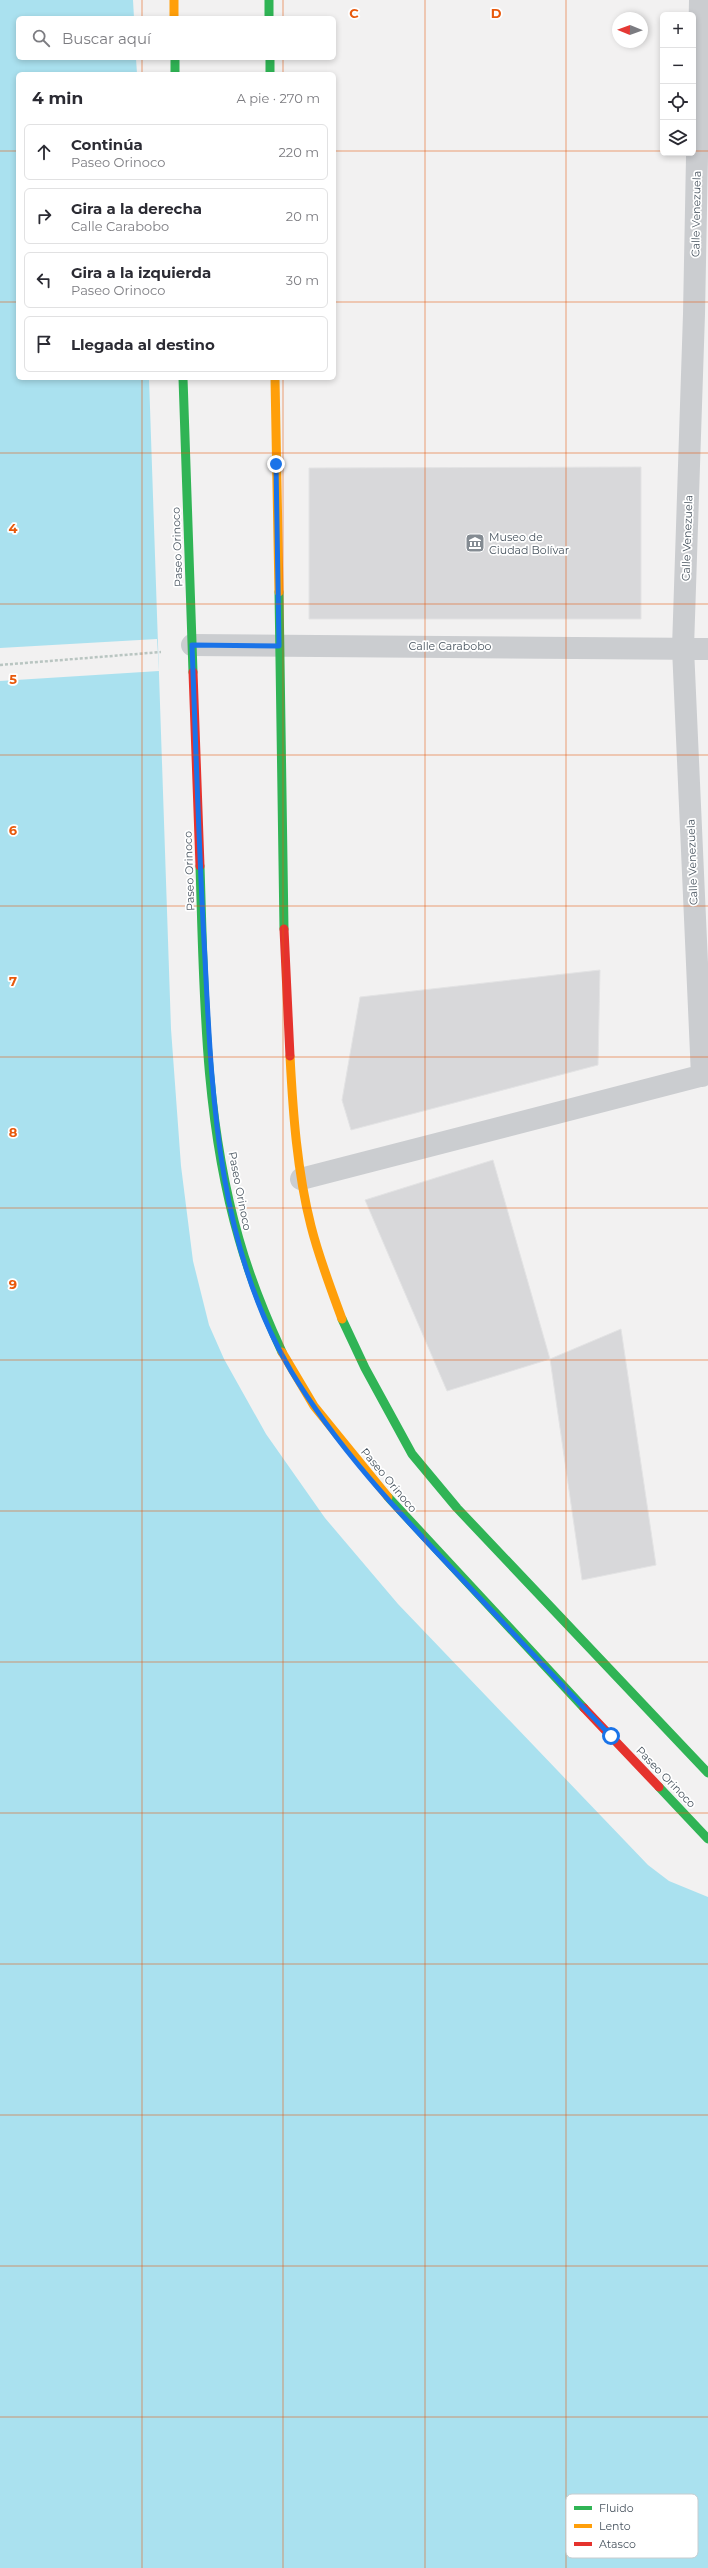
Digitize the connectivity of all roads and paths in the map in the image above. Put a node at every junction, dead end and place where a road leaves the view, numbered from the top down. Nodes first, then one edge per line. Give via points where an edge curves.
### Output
1 (174, 0) edge
2 (269, 0) edge
3 (700, 0) edge
4 (174, 16) edge
5 (269, 16) edge
6 (175, 60) edge
7 (270, 60) edge
8 (176, 72) edge
9 (270, 72) edge
10 (701, 314) edge
11 (183, 380) edge
12 (275, 380) edge
13 (192, 645) junction
14 (279, 646) junction
15 (683, 648) junction
16 (708, 649) edge
17 (0, 665) edge
18 (705, 1075) edge
19 (301, 1179) junction
20 (708, 1773) edge
21 (708, 1839) edge

1 - 4 street
2 - 5 street
3 - 10 street, Calle Venezuela
6 - 8 street
7 - 9 street
10 - 15 street, Calle Venezuela
11 - 13 street, Paseo Orinoco
12 - 14 street
13 - 14 street, Calle Carabobo
13 - 17 path via 158,653
13 - 21 street, Paseo Orinoco via 209,1045 217,1132 224,1182 237,1234 271,1331 311,1401 395,1506
14 - 15 street, Calle Carabobo
14 - 19 street via 285,981 294,1123
15 - 16 street, Calle Carabobo
15 - 18 street, Calle Venezuela
18 - 19 street
19 - 20 street via 311,1227 343,1322 388,1414 412,1454 457,1508

